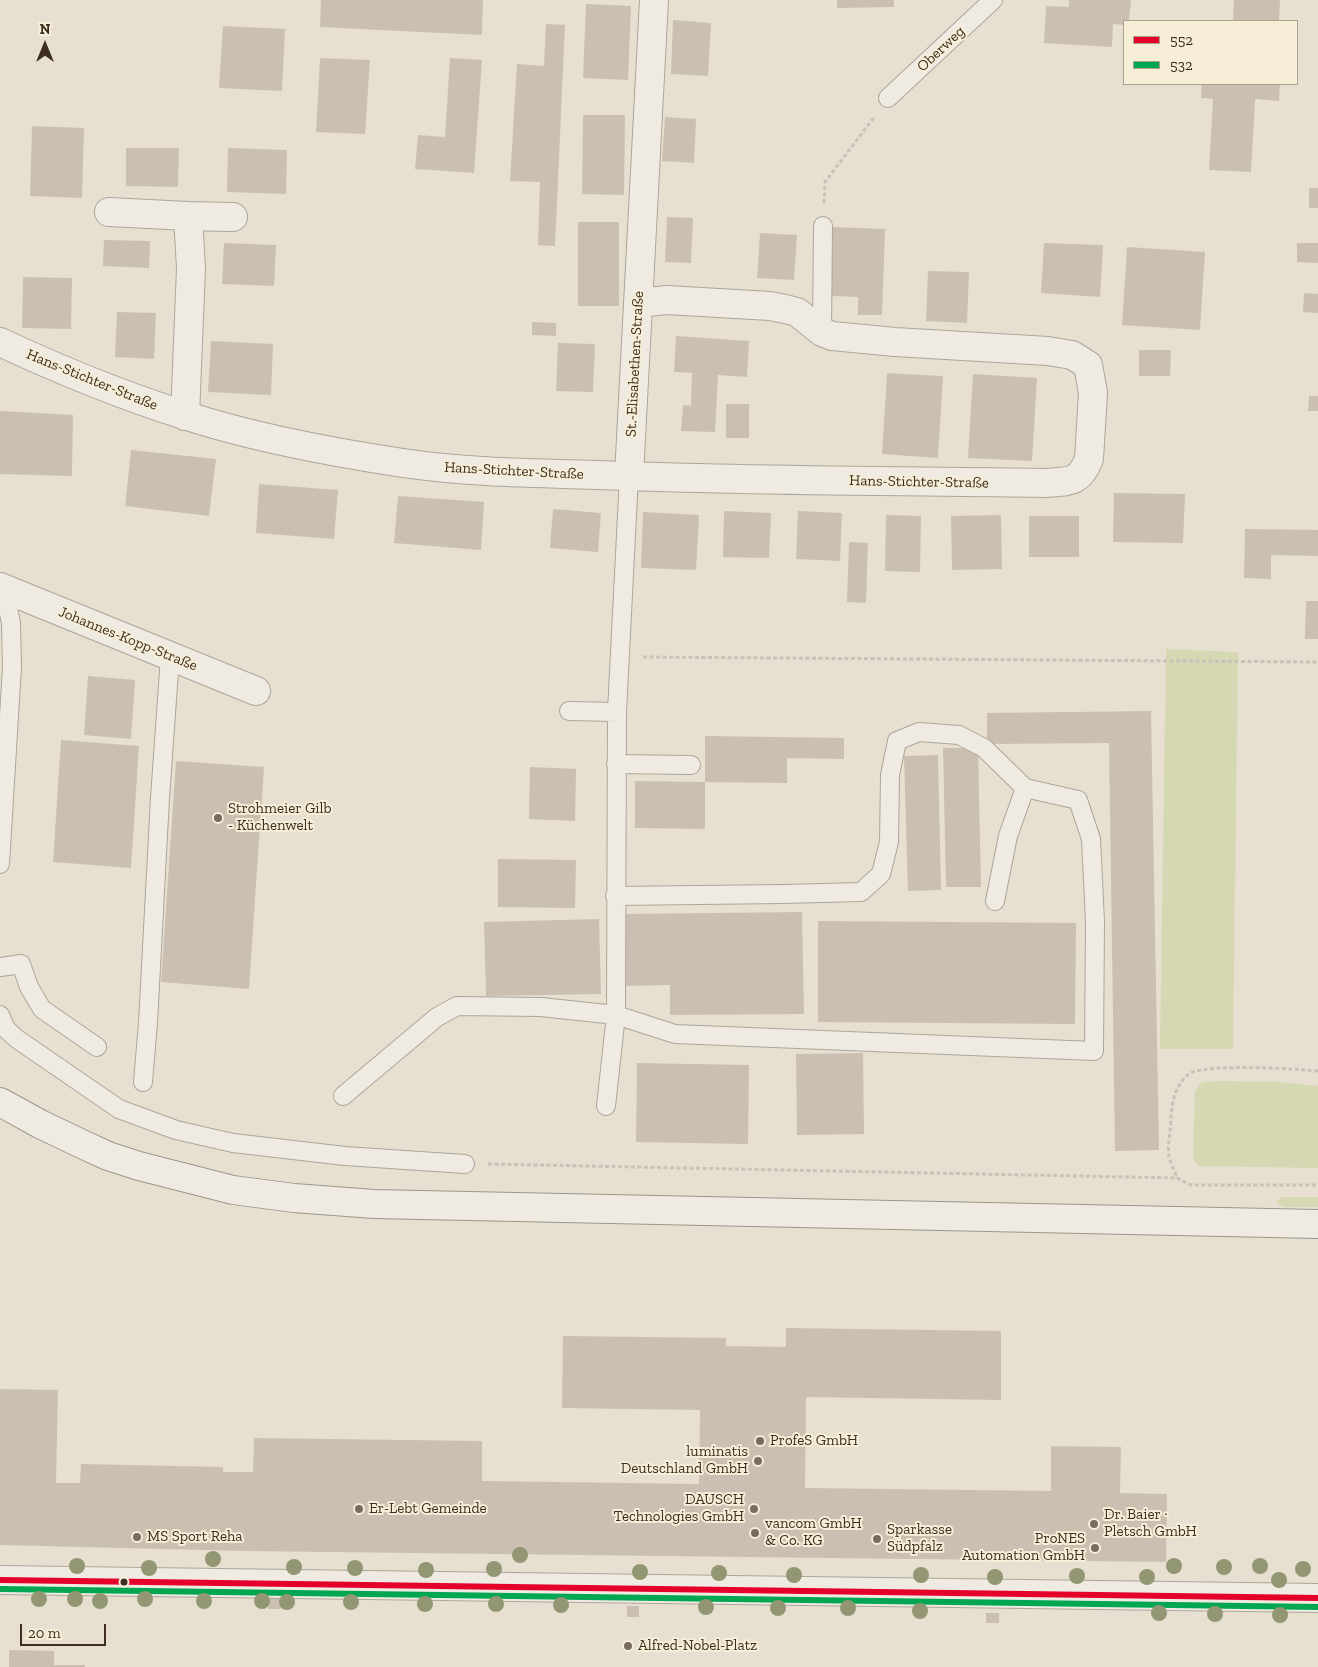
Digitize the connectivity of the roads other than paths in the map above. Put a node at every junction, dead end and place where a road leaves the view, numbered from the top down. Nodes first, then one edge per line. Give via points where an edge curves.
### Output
1 (654, 0) edge
2 (993, 0) edge
3 (888, 98) road end
4 (110, 212) dead end
5 (188, 216) junction
6 (233, 217) dead end
7 (823, 226) road end
8 (638, 303) junction
9 (822, 332) junction
10 (0, 342) edge
11 (185, 416) junction
12 (629, 476) junction
13 (2, 588) edge
14 (170, 657) junction
15 (256, 691) dead end
16 (569, 711) dead end
17 (617, 720) junction
18 (616, 764) junction
19 (691, 765) dead end
20 (1025, 788) junction
21 (0, 864) edge
22 (615, 896) junction
23 (995, 901) dead end
24 (0, 967) edge
25 (0, 1015) edge
26 (616, 1015) junction
27 (97, 1047) dead end
28 (143, 1082) dead end
29 (343, 1096) dead end
30 (0, 1102) edge
31 (606, 1106) dead end
32 (465, 1164) road end
33 (1318, 1224) edge
34 (0, 1580) edge
35 (1318, 1598) edge

1 - 8 street, St.-Elisabethen-Straße
2 - 3 lane, Oberweg
4 - 5 street
5 - 6 street
5 - 11 street via 191,275
7 - 9 lane
8 - 9 street, Hans-Stichter-Straße via 667,300 770,306 797,312
8 - 12 street, St.-Elisabethen-Straße
9 - 12 street, Hans-Stichter-Straße via 846,338 1072,355 1088,364 1092,392 1089,459 1085,469 1078,478 1044,483
10 - 11 street, Hans-Stichter-Straße
11 - 12 street, Hans-Stichter-Straße via 291,442 402,463 443,468
12 - 17 lane, St.-Elisabethen-Straße
13 - 14 street, Johannes-Kopp-Straße
13 - 21 lane via 11,623 12,668
14 - 15 street, Johannes-Kopp-Straße
14 - 28 lane
16 - 17 lane
17 - 18 lane, St.-Elisabethen-Straße
18 - 19 lane
18 - 22 lane, St.-Elisabethen-Straße
20 - 22 lane via 984,748 972,741 958,735 919,732 897,741 890,775 889,842 881,874 862,892
20 - 23 lane via 1008,836
20 - 26 lane via 1078,800 1091,839 1095,922 1094,1051 675,1034
22 - 26 lane, St.-Elisabethen-Straße
24 - 27 lane via 21,964 42,1009
25 - 32 lane via 6,1029 16,1039 119,1109 176,1130 233,1143 345,1156
26 - 29 lane via 541,1008 457,1006 437,1017
26 - 31 lane, St.-Elisabethen-Straße
30 - 33 street via 108,1156 233,1190 294,1198 383,1204
34 - 35 street

